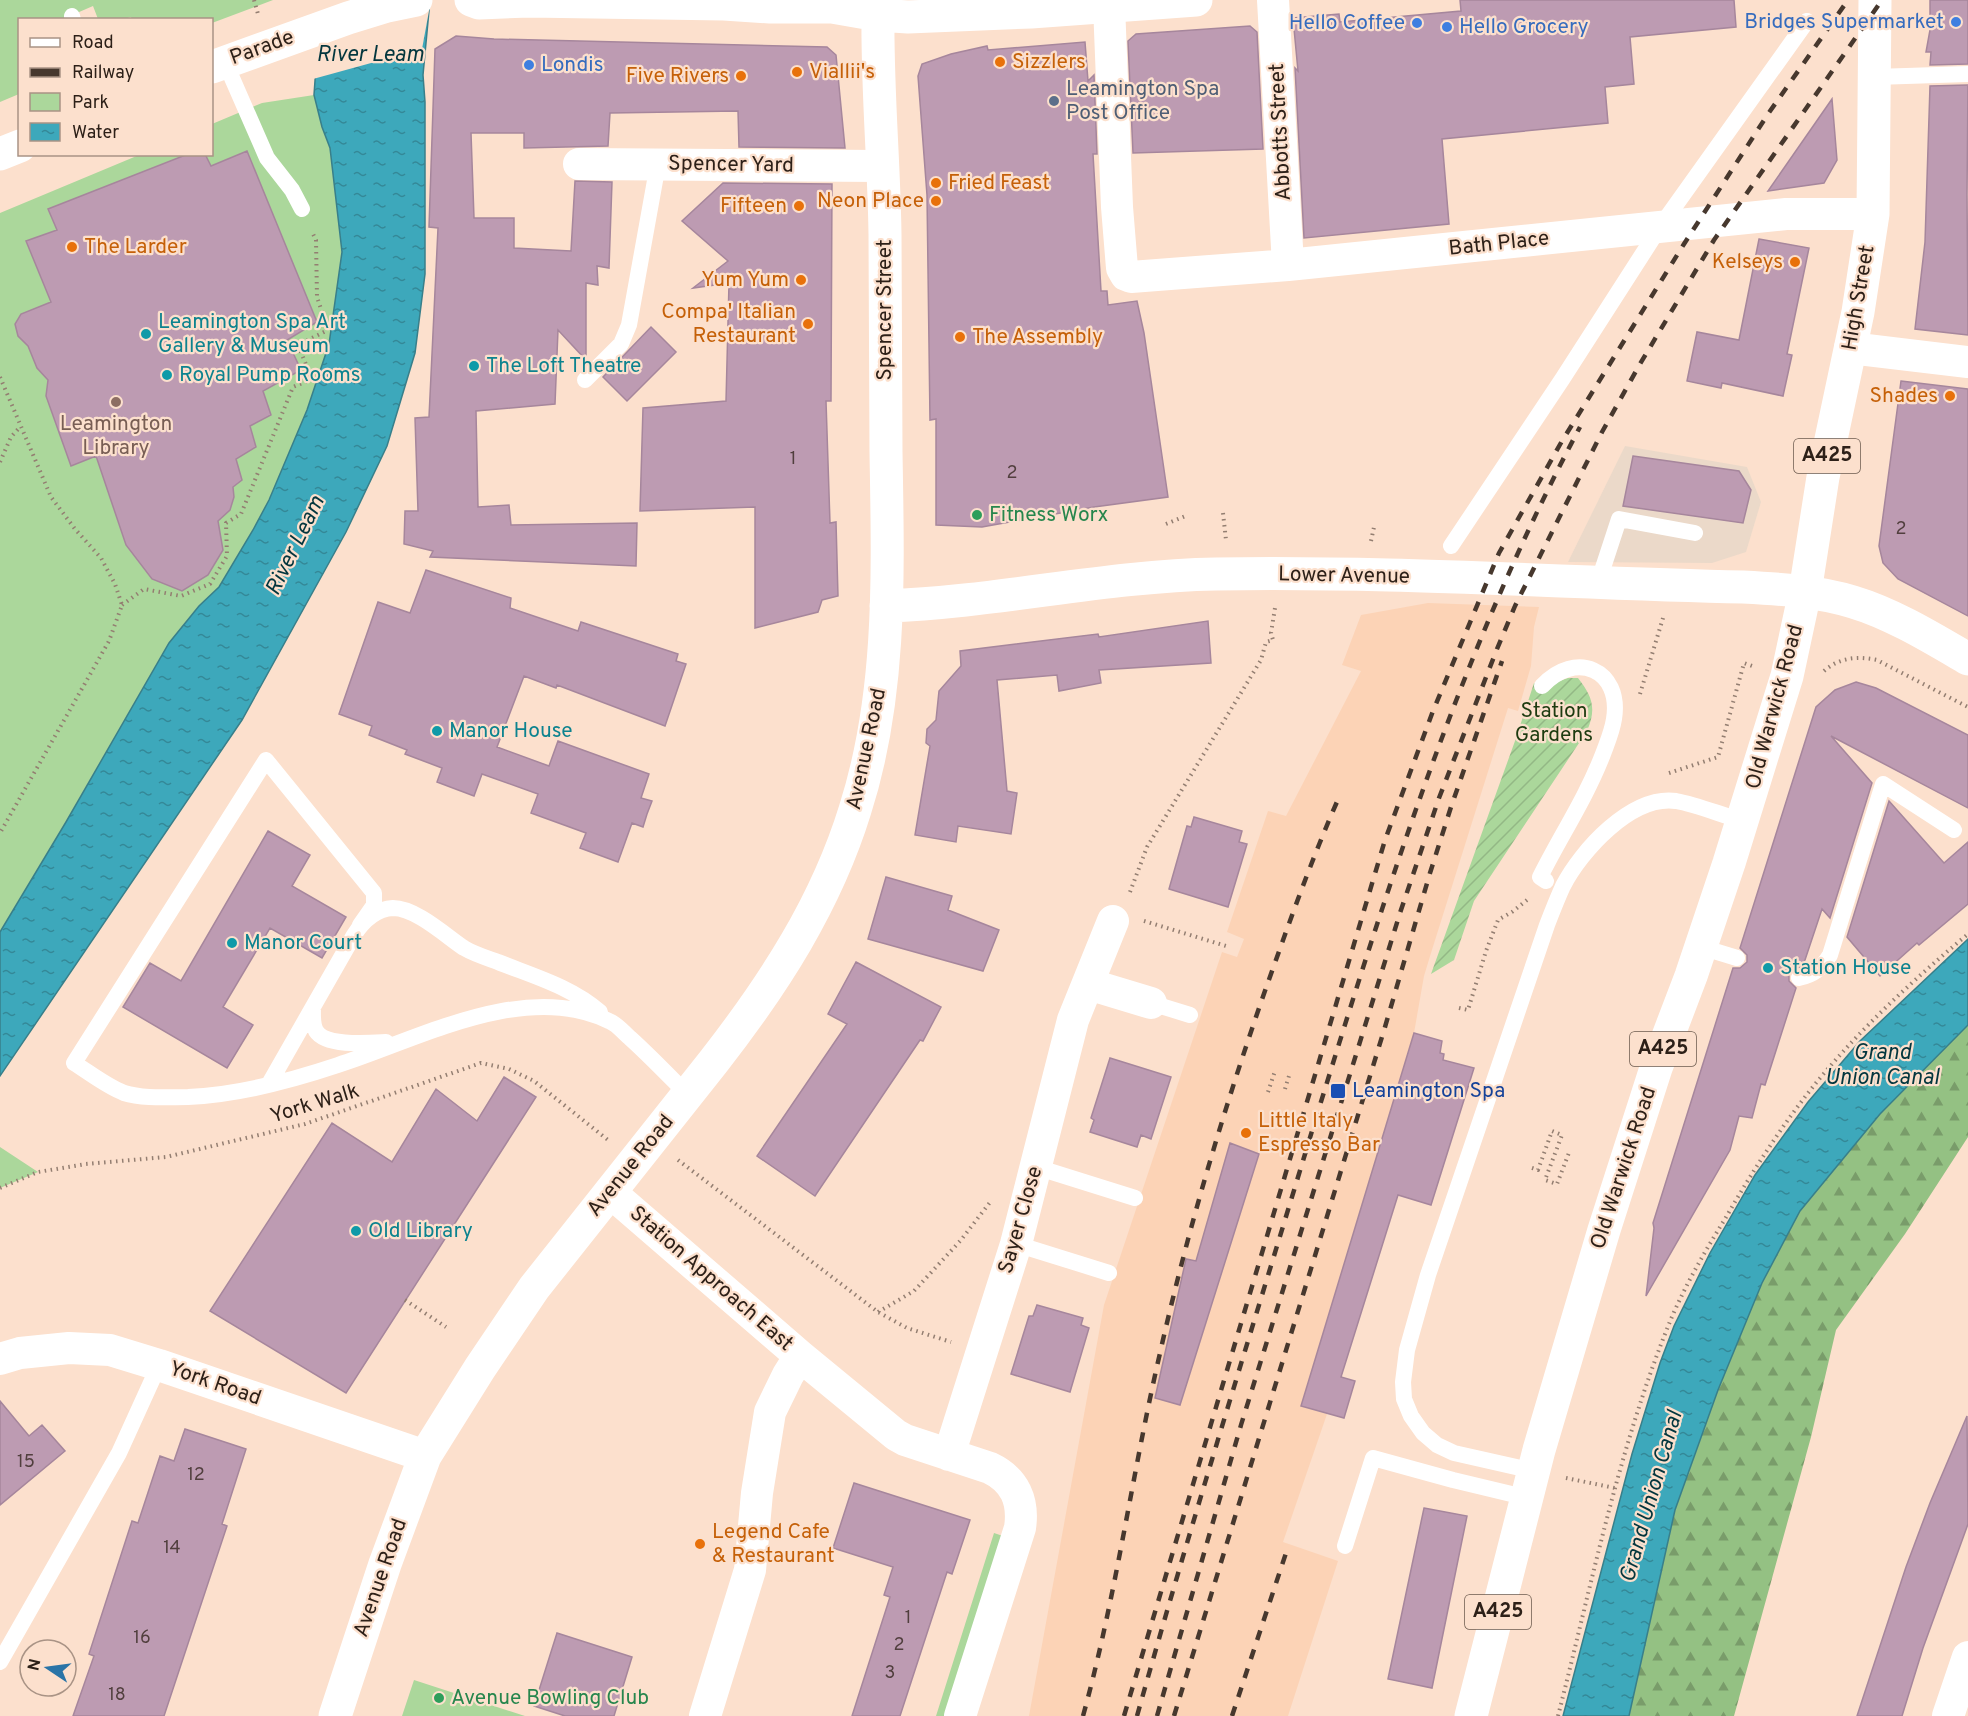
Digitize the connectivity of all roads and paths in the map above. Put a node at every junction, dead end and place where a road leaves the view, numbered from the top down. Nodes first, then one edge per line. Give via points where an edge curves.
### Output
1 (254, 0) edge
2 (416, 0) edge
3 (471, 0) edge
4 (1183, 0) edge
5 (1273, 0) edge
6 (1875, 0) edge
7 (632, 2) edge
8 (715, 2) edge
9 (826, 3) edge
10 (1109, 5) junction
11 (898, 11) edge
12 (259, 15) dead end
13 (1807, 21) dead end
14 (218, 64) edge
15 (1968, 74) edge
16 (1875, 77) junction
17 (18, 147) edge
18 (0, 154) edge
19 (579, 164) dead end
20 (658, 164) junction
21 (883, 166) junction
22 (302, 209) joint
23 (1873, 214) junction
24 (1660, 227) junction
25 (1288, 265) junction
26 (1850, 348) junction
27 (1968, 362) edge
28 (0, 377) edge
29 (585, 380) dead end
30 (20, 427) junction
31 (0, 462) edge
32 (1223, 513) dead end
33 (1188, 515) dead end
34 (1166, 524) dead end
35 (1695, 533) dead end
36 (1226, 543) dead end
37 (1451, 546) dead end
38 (1598, 583) junction
39 (1804, 592) junction
40 (122, 605) junction
41 (886, 606) junction
42 (1275, 606) dead end
43 (1968, 659) edge
44 (1754, 666) dead end
45 (1820, 676) dead end
46 (1542, 686) dead end
47 (1968, 707) edge
48 (1718, 757) dead end
49 (1743, 821) junction
50 (1954, 830) dead end
51 (0, 833) edge
52 (1546, 881) dead end
53 (369, 885) junction
54 (408, 912) junction
55 (1125, 912) junction
56 (360, 925) junction
57 (1968, 934) edge
58 (1226, 946) dead end
59 (1701, 947) junction
60 (1737, 958) dead end
61 (1799, 978) dead end
62 (1088, 984) junction
63 (1150, 1003) joint
64 (313, 1007) junction
65 (1459, 1008) dead end
66 (1468, 1010) dead end
67 (1191, 1015) dead end
68 (612, 1022) junction
69 (402, 1042) junction
70 (1275, 1071) dead end
71 (1289, 1076) dead end
72 (269, 1084) junction
73 (1286, 1089) dead end
74 (1268, 1092) dead end
75 (688, 1095) junction
76 (614, 1144) dead end
77 (1570, 1150) dead end
78 (677, 1160) dead end
79 (1036, 1167) junction
80 (1532, 1168) dead end
81 (0, 1188) edge
82 (610, 1192) junction
83 (994, 1198) dead end
84 (1135, 1198) dead end
85 (1016, 1244) junction
86 (1109, 1273) dead end
87 (405, 1300) dead end
88 (878, 1312) junction
89 (446, 1327) dead end
90 (958, 1339) dead end
91 (800, 1356) junction
92 (0, 1359) edge
93 (159, 1365) junction
94 (950, 1455) junction
95 (425, 1456) junction
96 (1569, 1478) dead end
97 (1531, 1485) junction
98 (1615, 1488) junction
99 (1345, 1546) dead end
100 (1968, 1657) edge
101 (0, 1662) edge
102 (334, 1716) edge
103 (705, 1716) edge
104 (960, 1716) edge
105 (1471, 1716) edge
106 (1558, 1716) edge
107 (1948, 1716) edge

1 - 12 path
2 - 14 main road, Parade via 387,6
3 - 7 main road
4 - 10 main road
5 - 25 street, Abbotts Street
6 - 16 main road, High Street / A425
7 - 8 main road
8 - 9 main road via 770,7
9 - 11 main road
10 - 11 main road via 1031,12
10 - 25 street, Bath Place via 1117,207 1122,268 1126,275
11 - 21 main road, Spencer Street
13 - 24 lane
14 - 22 lane via 267,158
15 - 16 lane
16 - 23 main road, High Street / A425
17 - 18 main road
19 - 20 street, Spencer Yard
20 - 21 street, Spencer Yard
20 - 29 lane via 629,325 621,344
21 - 41 main road, Spencer Street
22 - 40 path via 316,240 317,297 328,330 298,345 312,380 293,387 241,514 226,523 227,556 210,584 182,596 144,589
23 - 24 street, Bath Place via 1786,214
23 - 26 main road, High Street / A425
24 - 25 street, Bath Place
24 - 37 lane
26 - 27 street
26 - 39 main road, High Street / A425
28 - 30 path
30 - 31 path
30 - 40 path via 51,497 101,558
32 - 36 path
33 - 34 path
35 - 38 lane via 1619,519
38 - 39 main road, Lower Avenue
38 - 41 main road, Lower Avenue via 1216,574 1124,579
39 - 43 main road, Lower Avenue via 1874,610
39 - 49 main road, Old Warwick Road / A425 via 1787,676
40 - 51 path via 109,641
41 - 75 main road, Avenue Road via 880,705 863,785 846,838 799,940 743,1024
42 - 55 path via 1273,640 1266,642 1261,660 1147,847
44 - 48 path via 1744,663
45 - 47 path via 1835,662 1854,658 1877,660
46 - 52 lane via 1562,672 1593,669 1609,686 1615,711 1592,782 1540,877
49 - 59 main road, Old Warwick Road / A425
49 - 97 lane via 1675,801 1643,806 1608,829 1575,868 1547,925 1428,1275 1404,1366 1404,1400 1411,1416 1437,1445
50 - 61 lane via 1883,784 1830,955 1816,972
53 - 54 lane
53 - 56 lane via 374,905
53 - 72 lane via 266,760 74,1063 127,1094 195,1096
54 - 56 lane via 396,908 379,910
54 - 68 lane via 467,950 578,995
55 - 58 path
55 - 62 street, Sayer Close
56 - 64 lane
57 - 98 path via 1865,1028 1815,1084 1754,1169 1699,1262 1672,1317
59 - 60 lane
59 - 97 main road, Old Warwick Road / A425 via 1617,1187
62 - 63 street
62 - 79 street, Sayer Close via 1073,1020
63 - 67 lane
64 - 69 lane via 315,1029 321,1037 343,1042
64 - 72 lane
65 - 66 path
68 - 69 lane via 567,1008 523,1008 489,1013
68 - 75 lane
69 - 72 lane
70 - 74 path
71 - 73 path
75 - 82 main road, Avenue Road
76 - 81 path, York Walk via 534,1082 509,1069 481,1064 285,1130 166,1157 38,1172
77 - 80 path via 1557,1184 1545,1180 1562,1135 1552,1131 1538,1170
78 - 88 path
79 - 84 lane
79 - 85 street, Sayer Close
82 - 91 street, Station Approach East
82 - 95 main road, Avenue Road via 534,1288
83 - 88 path via 914,1291
85 - 86 lane
85 - 94 street, Sayer Close
87 - 89 path
88 - 90 path via 907,1328 952,1342
91 - 94 street via 896,1435
91 - 103 street, Station Approach East via 770,1412 750,1570
92 - 93 street, York Road via 69,1348 110,1350
93 - 95 street, York Road
93 - 101 lane via 119,1453
94 - 104 street via 1000,1473 1016,1490 1022,1515
95 - 102 main road, Avenue Road
96 - 98 path
97 - 99 lane via 1453,1480 1373,1458
97 - 105 main road, Old Warwick Road / A425
98 - 106 path
100 - 107 street

